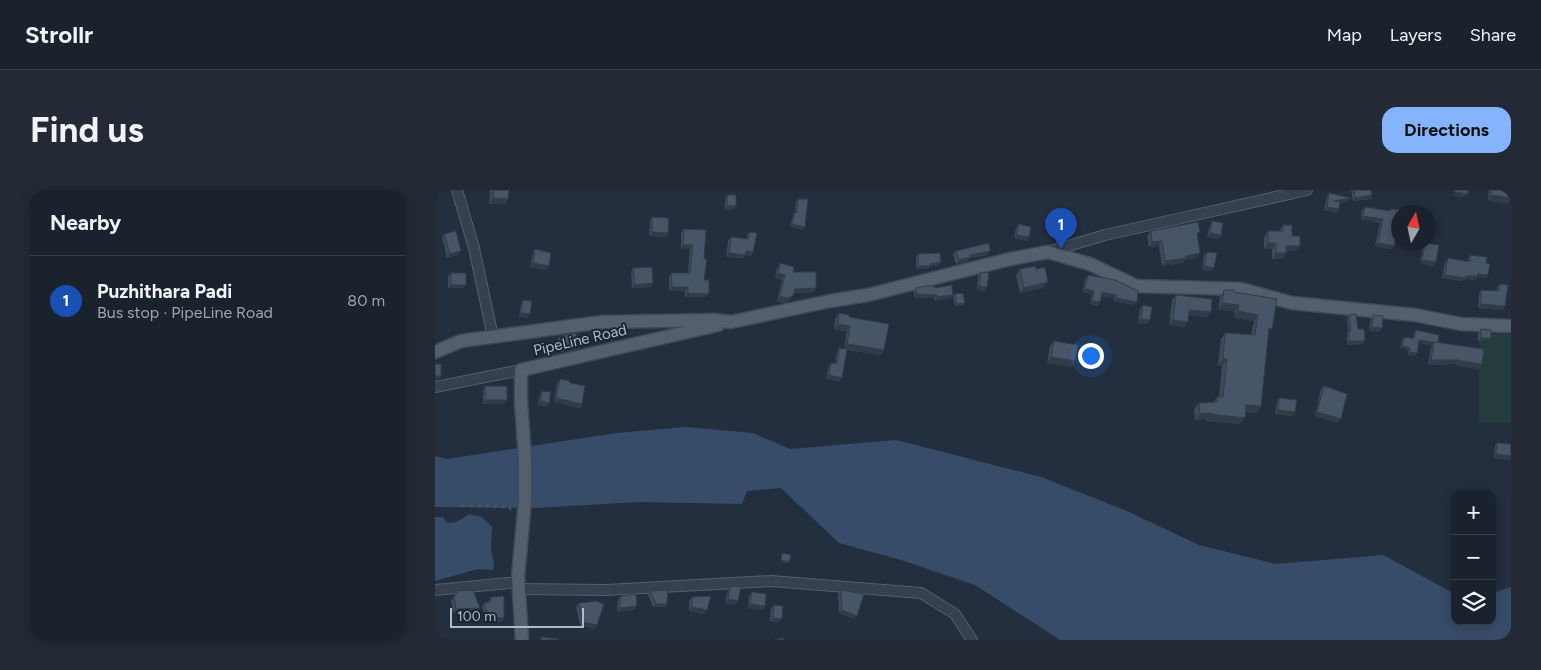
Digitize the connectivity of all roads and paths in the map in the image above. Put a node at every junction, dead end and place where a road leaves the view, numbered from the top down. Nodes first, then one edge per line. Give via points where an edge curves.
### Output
1 (457, 190) edge
2 (1307, 190) edge
3 (1048, 252) junction
4 (731, 322) junction
5 (1511, 326) edge
6 (493, 337) junction
7 (435, 352) edge
8 (521, 370) junction
9 (435, 387) edge
10 (461, 506) dead end
11 (513, 509) dead end
12 (519, 586) junction
13 (435, 590) edge
14 (522, 640) edge
15 (972, 640) edge

1 - 6 street via 474,248
2 - 3 street via 1124,231
3 - 4 main road, PipeLine Road via 868,295
3 - 5 main road via 1090,264 1136,286 1241,289 1292,303 1415,315 1461,324
4 - 6 main road via 602,322
4 - 8 main road, PipeLine Road
6 - 7 main road via 461,341
8 - 9 street, PipeLine Road
8 - 12 main road via 525,500
10 - 11 path
12 - 13 street
12 - 14 main road
12 - 15 street via 606,590 771,581 921,593 955,614

